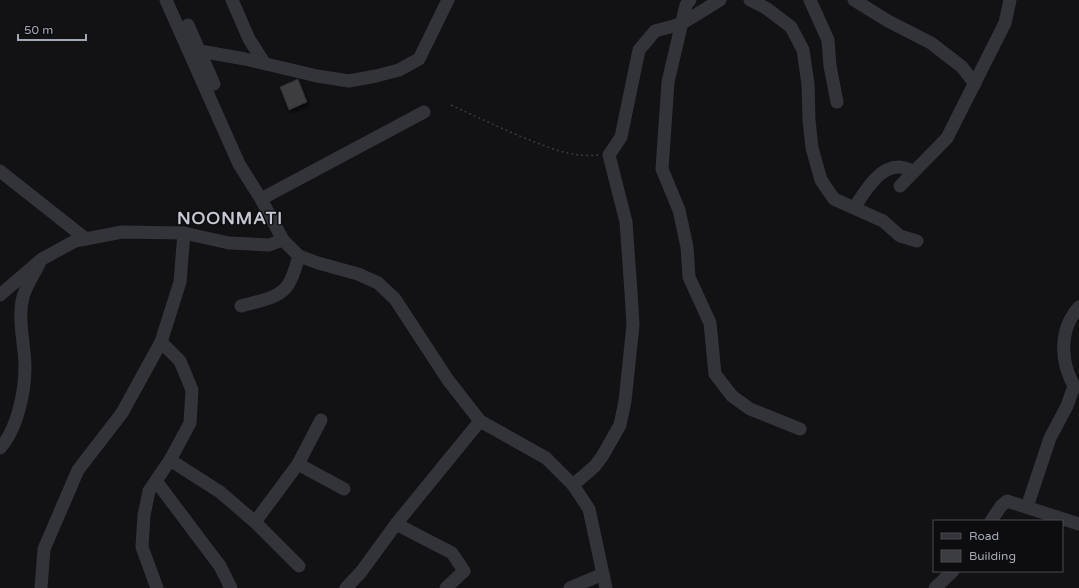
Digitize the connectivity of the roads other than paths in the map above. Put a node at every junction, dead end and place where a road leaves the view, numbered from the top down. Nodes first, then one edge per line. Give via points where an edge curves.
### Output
1 (166, 0) edge
2 (176, 0) edge
3 (232, 0) edge
4 (448, 0) edge
5 (690, 0) edge
6 (720, 0) edge
7 (750, 0) edge
8 (810, 0) edge
9 (854, 0) edge
10 (1010, 0) edge
11 (682, 24) junction
12 (200, 51) junction
13 (265, 64) junction
14 (975, 84) junction
15 (837, 102) dead end
16 (424, 112) dead end
17 (0, 171) edge
18 (914, 171) junction
19 (251, 183) junction
20 (900, 186) dead end
21 (261, 199) junction
22 (854, 208) junction
23 (184, 233) junction
24 (86, 239) junction
25 (283, 240) junction
26 (917, 240) dead end
27 (299, 256) junction
28 (42, 259) junction
29 (0, 295) edge
30 (241, 306) dead end
31 (1079, 306) edge
32 (162, 342) junction
33 (321, 420) dead end
34 (480, 421) junction
35 (800, 429) dead end
36 (0, 448) edge
37 (170, 460) junction
38 (298, 464) junction
39 (156, 481) junction
40 (573, 485) junction
41 (344, 489) dead end
42 (1027, 507) junction
43 (992, 520) edge
44 (255, 522) junction
45 (396, 524) junction
46 (1079, 524) edge
47 (299, 566) dead end
48 (952, 572) edge
49 (603, 574) junction
50 (41, 588) edge
51 (157, 588) edge
52 (231, 588) edge
53 (346, 588) edge
54 (446, 588) edge
55 (570, 588) edge
56 (606, 588) edge
57 (935, 588) edge

1 - 19 street via 239,164
2 - 12 street
3 - 13 street via 249,39
4 - 13 street via 419,58 399,70 349,81
5 - 11 street via 686,5
6 - 11 street
7 - 22 street via 766,8 791,27 803,50 812,148 821,180 834,199
8 - 15 street via 828,40
9 - 14 street via 931,43 962,67
10 - 14 street via 1005,23
11 - 35 street via 668,82 662,169 679,210 687,247 689,277 710,323 716,374 732,396 750,409
11 - 40 street via 654,31 639,50 621,137 609,155 626,222 631,292 633,325 625,402 620,425 603,455
12 - 13 street
12 - 19 street via 248,166
14 - 18 street via 946,138
16 - 21 street
17 - 24 street
18 - 20 street
18 - 22 street via 900,167 885,169 868,187
19 - 21 street
21 - 25 street
22 - 26 street via 883,221 900,236
23 - 24 street via 122,232
23 - 25 street via 229,244 269,245
23 - 32 street via 180,282
24 - 28 street
25 - 27 street
27 - 30 street via 286,288 279,294
27 - 34 street via 318,264 358,274 378,283 395,299 448,380
28 - 29 street
28 - 36 street via 23,297 21,329 25,368 20,407 6,442
31 - 42 street via 1064,332 1063,346 1067,374 1074,386 1067,406 1050,438
32 - 37 street via 180,361 192,390 190,423
32 - 50 street via 122,413 78,470 44,549
33 - 38 street
34 - 40 street via 546,458
34 - 45 street
37 - 39 street
37 - 44 street via 220,492
38 - 41 street
38 - 44 street
39 - 51 street via 149,491 142,547
39 - 52 street via 220,566
40 - 49 street via 589,509
42 - 43 street via 1007,501
42 - 46 street
44 - 47 street
45 - 53 street
45 - 54 street via 452,553 464,571
48 - 57 street
49 - 55 street
49 - 56 street

